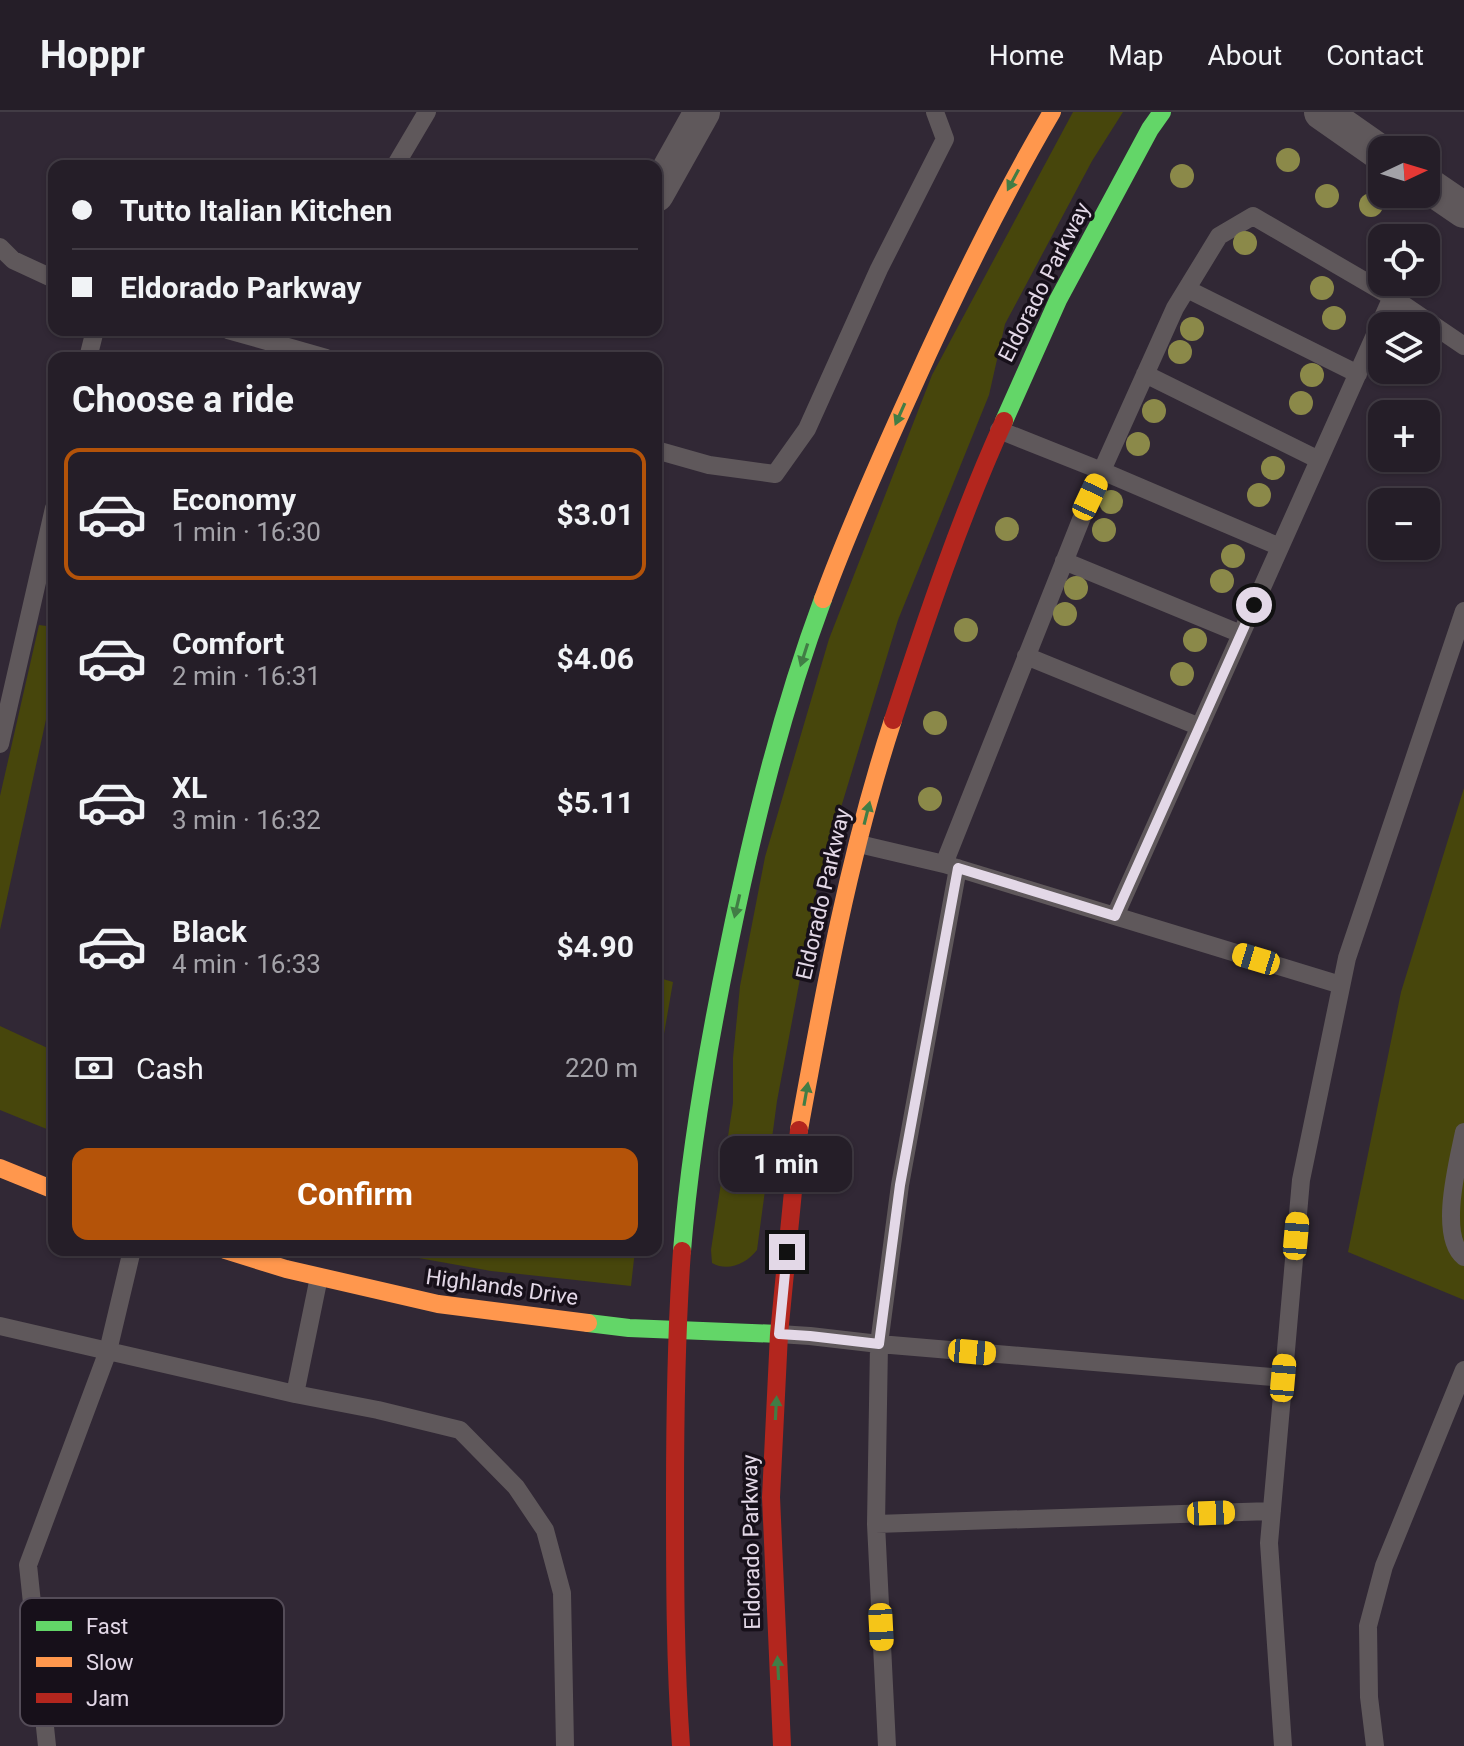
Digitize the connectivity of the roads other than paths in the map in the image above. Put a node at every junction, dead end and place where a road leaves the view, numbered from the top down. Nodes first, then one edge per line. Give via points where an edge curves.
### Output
1 (427, 112) edge
2 (702, 112) edge
3 (935, 112) edge
4 (1052, 112) edge
5 (1162, 112) edge
6 (1322, 112) edge
7 (1368, 144) edge
8 (399, 160) edge
9 (662, 183) edge
10 (1440, 194) edge
11 (1464, 210) edge
12 (0, 247) edge
13 (48, 276) edge
14 (1187, 289) junction
15 (1392, 297) junction
16 (249, 336) edge
17 (293, 336) edge
18 (1464, 346) edge
19 (287, 347) junction
20 (305, 352) edge
21 (1145, 374) junction
22 (1358, 374) junction
23 (999, 430) junction
24 (662, 452) edge
25 (1319, 460) junction
26 (1102, 471) junction
27 (48, 534) edge
28 (1280, 547) junction
29 (1064, 561) junction
30 (1464, 611) edge
31 (1241, 634) junction
32 (1026, 656) junction
33 (1200, 727) junction
34 (0, 744) edge
35 (859, 844) junction
36 (951, 866) junction
37 (1115, 916) junction
38 (1341, 985) junction
39 (1464, 1132) edge
40 (0, 1168) edge
41 (48, 1188) edge
42 (131, 1256) edge
43 (246, 1256) edge
44 (1464, 1257) edge
45 (319, 1277) junction
46 (0, 1326) edge
47 (676, 1331) junction
48 (779, 1334) junction
49 (879, 1344) junction
50 (108, 1351) junction
51 (1464, 1370) edge
52 (1283, 1378) junction
53 (295, 1394) junction
54 (1272, 1511) junction
55 (876, 1524) junction
56 (31, 1598) edge
57 (45, 1726) edge
58 (47, 1746) edge
59 (565, 1746) edge
60 (681, 1746) edge
61 (782, 1746) edge
62 (887, 1746) edge
63 (1283, 1746) edge
64 (1375, 1746) edge

1 - 8 lane
2 - 9 street
3 - 24 lane via 945,139 807,429 775,474
4 -> 47 main road via 964,273 883,452 819,610 789,703 724,963 692,1157
5 - 23 main road, Eldorado Parkway via 1058,300
6 - 7 street
10 - 11 street
12 - 13 lane via 13,260
14 - 15 lane via 1219,236 1253,216
14 - 21 lane
14 - 22 lane
15 - 18 lane
15 - 22 lane
16 - 19 lane
17 - 19 lane
19 - 20 lane
21 - 25 lane
21 - 26 lane
22 - 25 lane
23 - 26 lane
35 -> 23 main road, Eldorado Parkway via 920,638
25 - 28 lane
26 - 28 lane
26 - 29 lane
27 - 34 lane
28 - 31 lane
29 - 31 lane
29 - 32 lane
30 - 38 lane
31 - 33 lane
32 - 33 lane
32 - 36 lane
33 - 37 lane
35 - 36 lane
48 -> 35 main road, Eldorado Parkway via 797,1142 829,964
36 - 37 lane
36 - 49 lane
37 - 38 lane
38 - 52 lane via 1301,1180
39 - 44 lane via 1450,1217 1458,1252
40 - 41 main road
42 - 50 lane
43 - 45 main road, Highlands Drive
45 - 47 main road, Highlands Drive via 438,1304
45 - 53 lane
46 - 50 lane
47 - 48 main road, Highlands Drive
47 - 60 main road via 675,1658
48 - 49 lane
61 -> 48 main road, Eldorado Parkway via 771,1497
49 - 52 lane
49 - 55 lane
50 - 53 lane
50 - 56 lane via 28,1565
51 - 64 lane via 1384,1566 1368,1626
52 - 54 lane
53 - 59 lane via 460,1430 516,1487 545,1530 562,1593
54 - 55 lane
54 - 63 lane via 1269,1543
55 - 62 lane
57 - 58 lane

